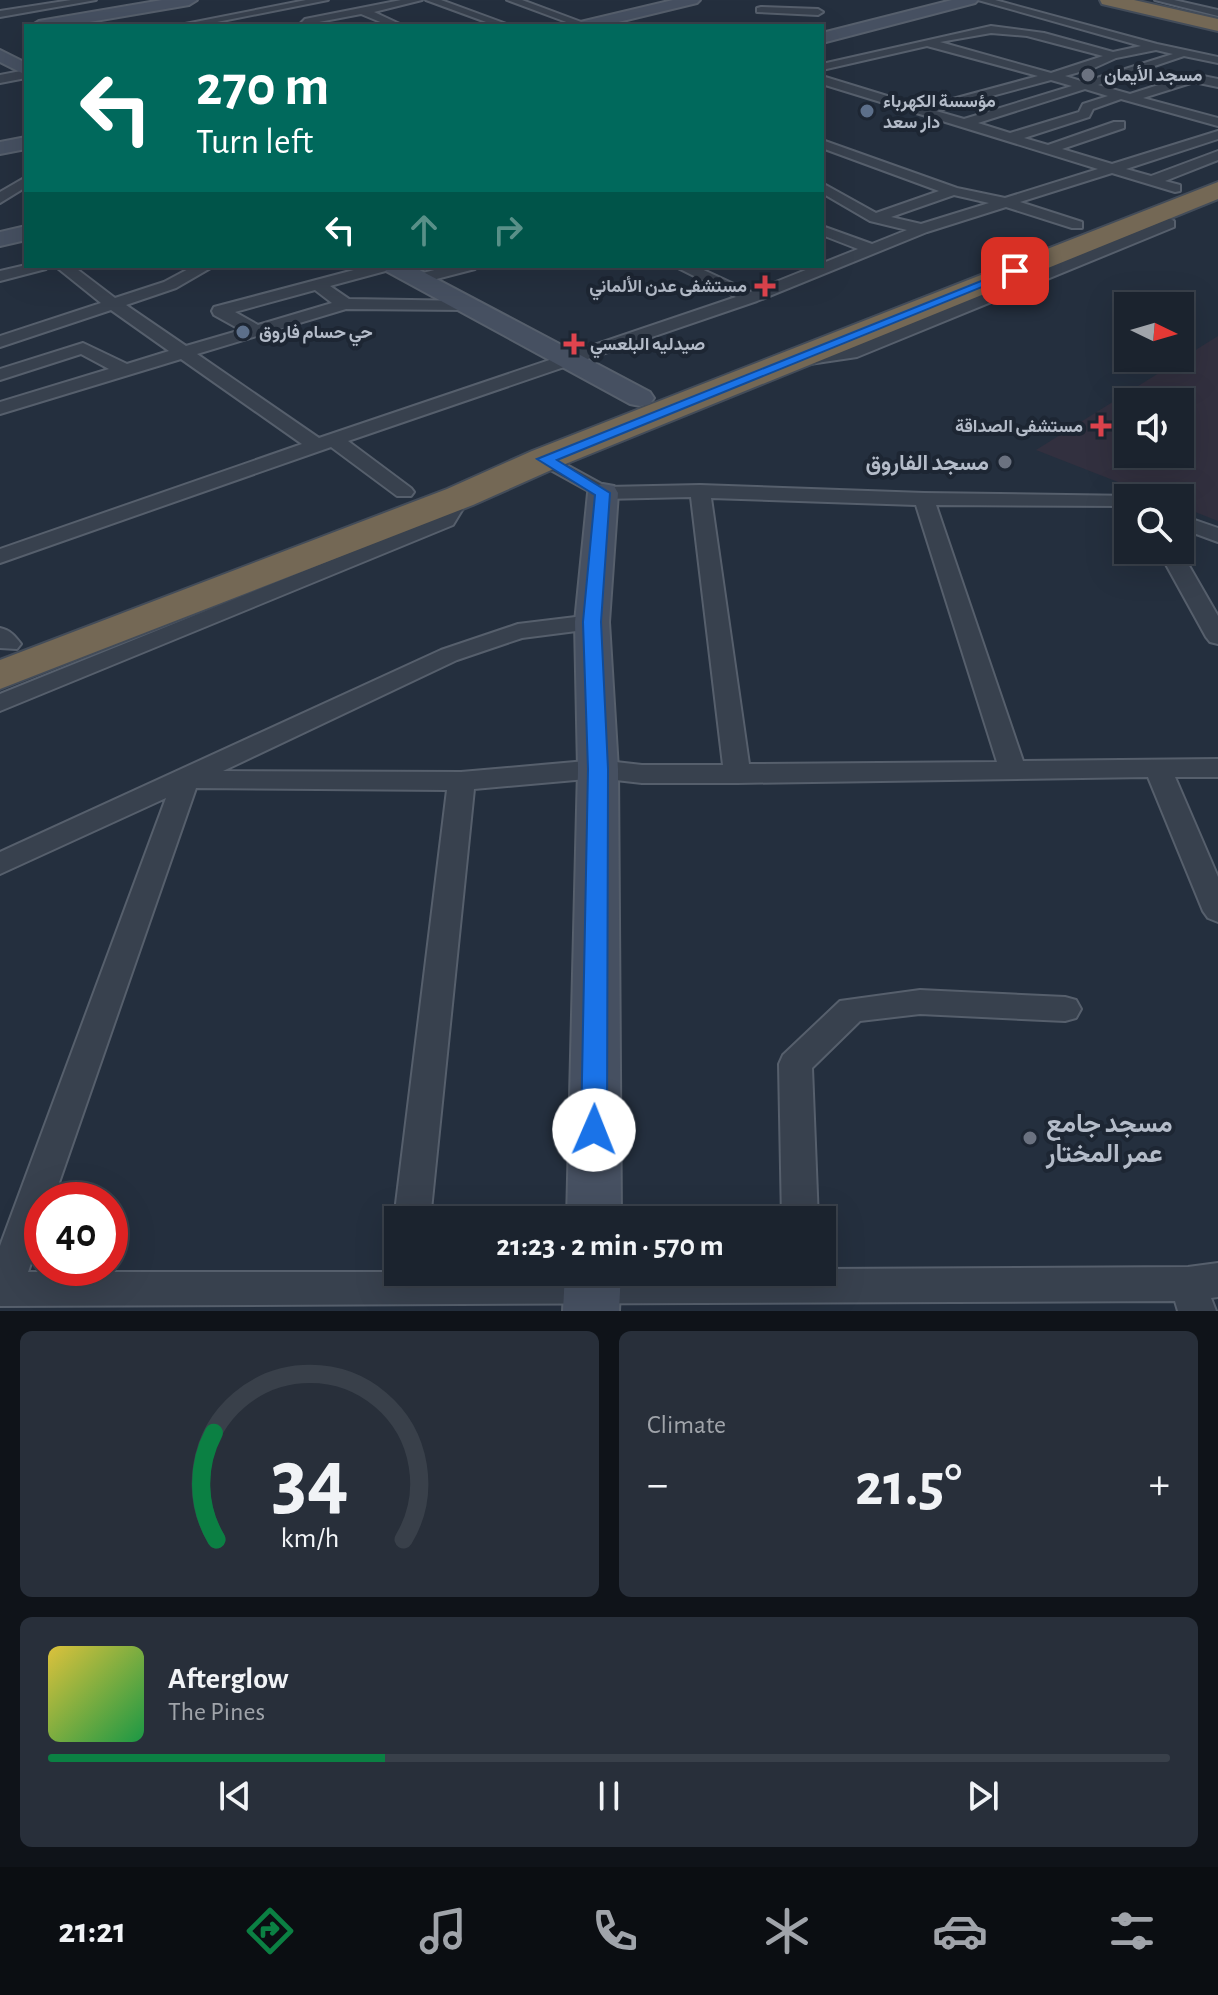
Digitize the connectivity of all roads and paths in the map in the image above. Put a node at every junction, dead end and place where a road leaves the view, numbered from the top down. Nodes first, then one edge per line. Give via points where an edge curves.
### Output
1 (0, 0) edge
2 (91, 0) edge
3 (188, 0) edge
4 (323, 0) edge
5 (333, 0) edge
6 (417, 0) edge
7 (431, 0) edge
8 (512, 0) edge
9 (692, 0) edge
10 (823, 0) edge
11 (970, 0) edge
12 (983, 0) edge
13 (1109, 0) edge
14 (1133, 0) edge
15 (1160, 0) edge
16 (762, 5) edge
17 (156, 6) junction
18 (279, 8) junction
19 (362, 10) junction
20 (21, 11) junction
21 (818, 12) junction
22 (0, 14) edge
23 (1214, 16) edge
24 (220, 21) edge
25 (195, 23) junction
26 (51, 24) edge
27 (190, 24) edge
28 (306, 24) edge
29 (394, 24) edge
30 (501, 24) edge
31 (579, 24) edge
32 (593, 24) edge
33 (816, 24) edge
34 (824, 37) edge
35 (926, 42) junction
36 (1156, 47) junction
37 (1188, 53) junction
38 (0, 55) edge
39 (1113, 55) junction
40 (1218, 60) edge
41 (827, 66) edge
42 (24, 71) edge
43 (24, 73) edge
44 (857, 73) dead end
45 (1054, 76) junction
46 (0, 79) edge
47 (824, 81) edge
48 (1218, 83) edge
49 (1086, 85) junction
50 (1126, 96) junction
51 (1204, 102) dead end
52 (921, 111) junction
53 (1176, 111) junction
54 (1085, 114) junction
55 (1218, 122) edge
56 (963, 124) junction
57 (1218, 135) edge
58 (1009, 138) junction
59 (24, 143) edge
60 (824, 145) edge
61 (0, 148) edge
62 (1046, 150) junction
63 (1218, 155) edge
64 (853, 156) junction
65 (832, 162) dead end
66 (1110, 168) junction
67 (1218, 173) edge
68 (24, 182) edge
69 (824, 188) edge
70 (1218, 190) edge
71 (953, 191) junction
72 (1161, 194) junction
73 (0, 199) edge
74 (1004, 202) junction
75 (875, 218) junction
76 (1077, 225) junction
77 (922, 229) junction
78 (824, 231) edge
79 (869, 248) junction
80 (32, 268) edge
81 (66, 268) edge
82 (202, 268) edge
83 (379, 268) edge
84 (398, 268) edge
85 (461, 268) edge
86 (686, 268) edge
87 (785, 268) edge
88 (0, 276) edge
89 (421, 278) junction
90 (808, 278) junction
91 (315, 283) junction
92 (751, 298) junction
93 (110, 302) junction
94 (345, 304) junction
95 (466, 305) junction
96 (256, 331) junction
97 (0, 342) edge
98 (187, 354) junction
99 (564, 359) junction
100 (124, 370) junction
101 (0, 375) edge
102 (640, 398) junction
103 (0, 408) edge
104 (325, 442) junction
105 (545, 459) junction
106 (700, 491) junction
107 (404, 492) junction
108 (603, 493) junction
109 (460, 497) junction
110 (924, 499) junction
111 (1114, 500) edge
112 (1194, 527) edge
113 (1218, 536) edge
114 (0, 556) edge
115 (1177, 564) edge
116 (592, 622) junction
117 (1218, 637) edge
118 (2, 651) edge
119 (0, 703) edge
120 (1218, 768) edge
121 (598, 769) junction
122 (1158, 769) junction
123 (1013, 771) junction
124 (737, 774) junction
125 (186, 779) junction
126 (461, 781) junction
127 (0, 864) edge
128 (1218, 911) edge
129 (1065, 1009) dead end
130 (414, 1206) edge
131 (594, 1206) edge
132 (800, 1206) edge
133 (384, 1279) edge
134 (530, 1286) edge
135 (2, 1289) edge
136 (592, 1290) edge
137 (803, 1290) edge
138 (1201, 1292) edge

1 - 20 street
2 - 20 street
3 - 17 street
3 - 24 street
4 - 18 street
5 - 19 street
6 - 19 street
7 - 30 street
8 - 31 street
9 - 32 street
10 - 21 street
11 - 34 street
12 - 36 street
13 - 23 highway
14 - 23 highway
15 - 23 street
16 - 21 street
17 - 25 street
17 - 26 street
18 - 24 street
18 - 28 street
19 - 28 street
19 - 29 street
20 - 22 street
21 - 33 street
24 - 25 street
25 - 27 street
35 - 39 street via 1005,30
35 - 41 street
35 - 45 street
36 - 37 street
36 - 39 street
37 - 40 street
37 - 49 street
38 - 42 street
39 - 45 street
41 - 44 street
43 - 46 street
45 - 49 street
45 - 52 street
47 - 52 street
48 - 50 street via 1193,78
49 - 50 street
49 - 56 street
50 - 53 street
50 - 54 street via 1087,107
51 - 53 street
52 - 56 street
53 - 55 street
54 - 58 street
54 - 62 street via 1119,125
56 - 58 street
57 - 66 street
58 - 62 street
59 - 61 street
60 - 64 street
62 - 66 street
63 - 72 street
64 - 65 street
64 - 71 street
66 - 72 street
66 - 74 street
67 - 72 highway
68 - 73 street
69 - 75 street
70 - 72 highway
71 - 74 street
71 - 75 street
72 - 76 highway
72 - 105 highway via 789,362
74 - 76 street
74 - 77 street
75 - 77 street
76 - 102 highway
77 - 79 street
78 - 79 street
79 - 90 street
80 - 88 street
81 - 93 street
82 - 93 street via 170,285
83 - 91 street
84 - 89 street
85 - 89 street
86 - 92 street
87 - 90 street
89 - 95 street
90 - 92 street
91 - 94 street
91 - 96 street via 220,311
92 - 99 street
93 - 97 street
93 - 98 street
94 - 95 street
94 - 96 street
95 - 99 street
96 - 98 street
98 - 100 street
98 - 104 street
99 - 102 street
99 - 104 street
100 - 101 street via 83,348
100 - 103 street
102 - 107 highway
104 - 107 street
104 - 114 street
105 - 108 street
105 - 109 highway
106 - 108 street
106 - 110 street
106 - 124 street
107 - 118 highway
108 - 116 street
109 - 118 highway
109 - 119 street via 446,521
110 - 111 street
110 - 123 street
112 - 113 street
115 - 117 street
116 - 121 street
116 - 125 street via 518,631 449,655
120 - 122 street
121 - 124 street
121 - 126 street
121 - 131 street
122 - 123 street
122 - 128 street
123 - 124 street
125 - 126 street
125 - 127 street
125 - 135 street
126 - 130 street
129 - 132 street via 920,1002 851,1010 795,1064
133 - 135 street
134 - 136 street
136 - 137 street
137 - 138 street

